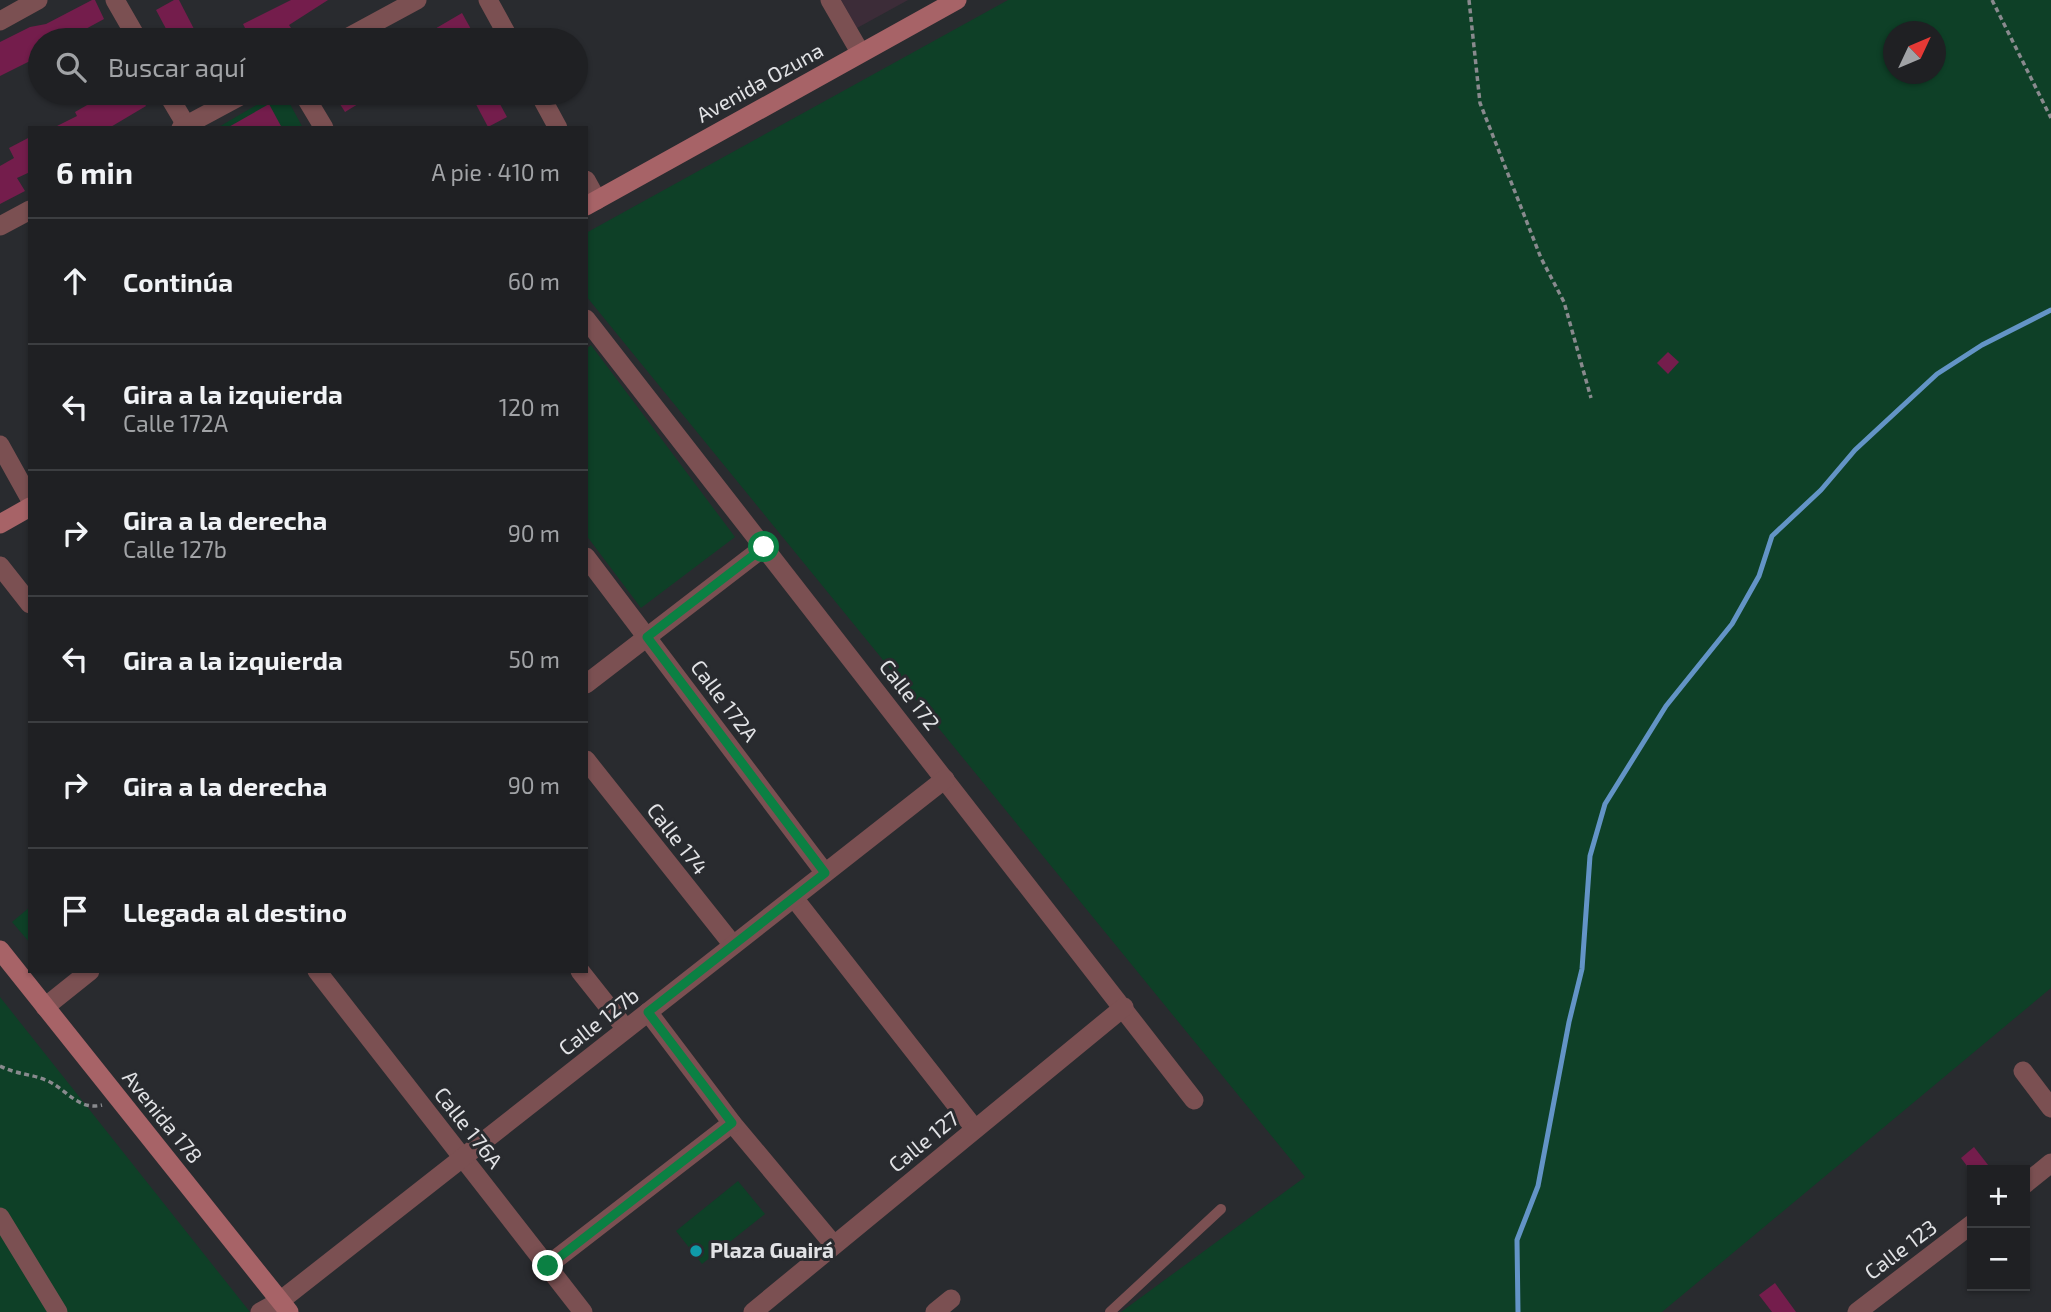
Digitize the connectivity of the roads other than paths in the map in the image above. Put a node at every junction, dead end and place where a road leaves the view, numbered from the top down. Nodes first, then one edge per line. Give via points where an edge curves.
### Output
1 (38, 0) edge
2 (115, 0) edge
3 (417, 0) edge
4 (488, 0) edge
5 (830, 0) edge
6 (957, 0) edge
7 (0, 21) edge
8 (131, 28) edge
9 (365, 28) edge
10 (503, 28) edge
11 (860, 52) junction
12 (173, 105) edge
13 (224, 105) edge
14 (310, 105) edge
15 (546, 105) edge
16 (183, 126) edge
17 (185, 126) edge
18 (323, 126) edge
19 (557, 126) edge
20 (592, 203) edge
21 (28, 211) edge
22 (0, 226) edge
23 (588, 322) edge
24 (0, 445) edge
25 (28, 495) edge
26 (28, 508) edge
27 (0, 524) edge
28 (764, 547) junction
29 (588, 559) edge
30 (0, 566) edge
31 (28, 601) edge
32 (647, 637) junction
33 (588, 682) edge
34 (588, 763) edge
35 (945, 779) junction
36 (825, 873) junction
37 (794, 898) junction
38 (733, 946) junction
39 (0, 950) edge
40 (88, 973) edge
41 (319, 973) edge
42 (582, 973) edge
43 (45, 1007) junction
44 (1124, 1007) junction
45 (648, 1012) junction
46 (626, 1029) junction
47 (2023, 1071) dead end
48 (1194, 1100) dead end
49 (2051, 1108) edge
50 (732, 1123) junction
51 (975, 1129) junction
52 (462, 1158) junction
53 (2051, 1163) edge
54 (2030, 1180) edge
55 (1221, 1209) dead end
56 (0, 1217) edge
57 (1967, 1228) edge
58 (834, 1245) junction
59 (548, 1266) junction
60 (951, 1299) dead end
61 (284, 1307) edge
62 (58, 1312) edge
63 (260, 1312) edge
64 (583, 1312) edge
65 (752, 1312) edge
66 (935, 1312) edge
67 (1110, 1312) edge
68 (1857, 1312) edge

1 - 7 street
2 - 8 street
3 - 9 street
4 - 10 street
5 - 11 street
6 - 11 main road, Avenida Ozuna
11 - 20 main road, Avenida Ozuna
12 - 16 street
13 - 17 street
14 - 18 street
15 - 19 street
21 - 22 street
23 - 28 street, Calle 172
24 - 25 street
26 - 27 main road
28 - 32 street
28 - 35 street, Calle 172
29 - 32 street, Calle 172A
30 - 31 street
32 - 33 street
32 - 36 street, Calle 172A
34 - 38 street, Calle 174
35 - 36 street, Calle 127b
35 - 44 street, Calle 172
36 - 37 street, Calle 127b
37 - 38 street, Calle 127b
37 - 51 street
38 - 45 street, Calle 127b
39 - 43 main road, Avenida 178
40 - 43 street
41 - 52 street, Calle 176A
42 - 46 street
43 - 61 main road, Avenida 178
44 - 48 street, Calle 172
44 - 51 street, Calle 127
45 - 46 street, Calle 127b
45 - 50 street
46 - 52 street, Calle 127b
47 - 49 street
50 - 58 street
50 - 59 street
51 - 58 street, Calle 127
52 - 59 street, Calle 176A
52 - 61 street, Calle 127b
53 - 54 street
55 - 67 lane
56 - 62 street
57 - 68 street, Calle 123
58 - 65 street, Calle 127
59 - 64 street, Calle 176A
60 - 66 street
61 - 63 street, Calle 127b

